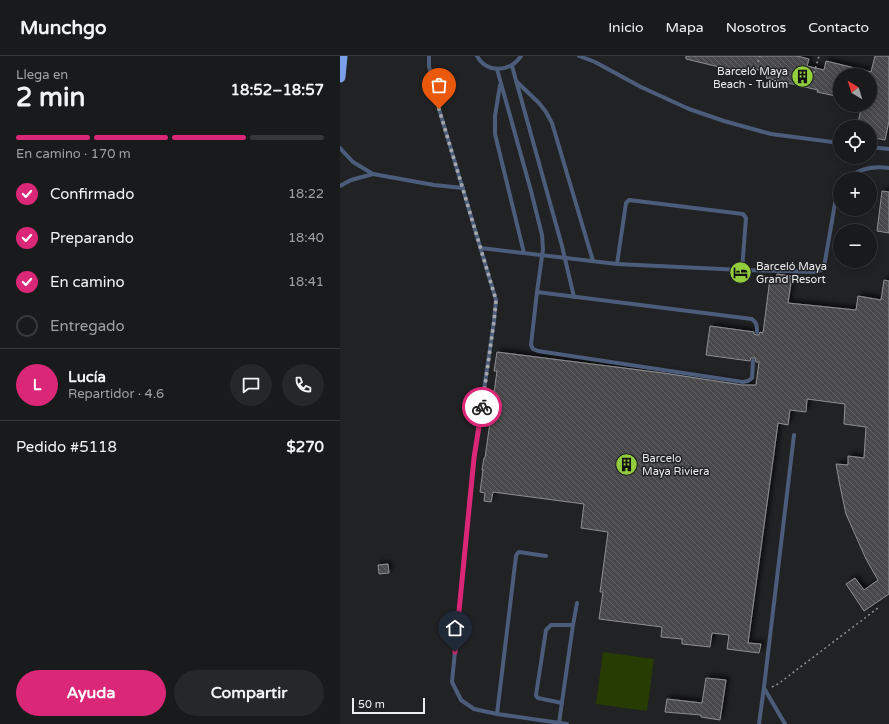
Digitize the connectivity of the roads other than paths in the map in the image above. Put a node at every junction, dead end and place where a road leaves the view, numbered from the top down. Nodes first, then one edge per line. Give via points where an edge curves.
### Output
1 (342, 56) edge
2 (429, 56) edge
3 (477, 56) edge
4 (521, 56) edge
5 (579, 56) edge
6 (512, 66) junction
7 (497, 69) junction
8 (340, 77) edge
9 (516, 81) junction
10 (500, 83) junction
11 (833, 142) edge
12 (340, 148) edge
13 (877, 148) edge
14 (889, 149) edge
15 (889, 168) edge
16 (856, 172) edge
17 (373, 174) junction
18 (340, 186) edge
19 (463, 188) junction
20 (833, 215) edge
21 (481, 248) junction
22 (524, 253) junction
23 (593, 261) junction
24 (617, 264) junction
25 (742, 270) junction
26 (537, 292) junction
27 (574, 297) junction
28 (757, 332) dead end
29 (754, 361) dead end
30 (794, 435) dead end
31 (546, 556) dead end
32 (577, 603) dead end
33 (573, 625) junction
34 (764, 687) junction
35 (562, 703) junction
36 (496, 714) junction
37 (559, 723) junction
38 (567, 724) edge
39 (759, 724) edge
40 (785, 724) edge

1 - 8 highway
2 - 19 lane via 439,109
3 - 7 lane via 483,64
4 - 6 lane
5 - 11 lane via 689,109 724,121 771,134
6 - 7 lane
6 - 9 lane
7 - 10 lane
9 - 23 lane via 539,103 552,123
9 - 27 lane
10 - 22 lane via 495,134
10 - 26 lane via 532,191 542,235 543,249
12 - 17 lane via 353,162
13 - 14 lane
15 - 16 lane via 878,166
17 - 18 lane
17 - 19 lane
19 - 21 lane
20 - 25 lane via 824,267 821,270
21 - 22 lane
21 - 36 lane via 496,300 474,458 452,682 461,700 474,709
22 - 23 lane
23 - 24 lane
24 - 25 lane
24 - 25 lane via 626,203 629,200 743,214 746,218
26 - 27 lane
26 - 29 lane via 531,345 538,351 743,382 752,378
27 - 28 lane via 752,319 757,326
30 - 34 lane
31 - 36 lane via 519,552 516,556
32 - 33 lane
33 - 35 lane
33 - 35 lane via 551,625 546,630 536,695 538,698
34 - 39 lane
34 - 40 lane
35 - 37 lane
36 - 37 lane
37 - 38 lane

